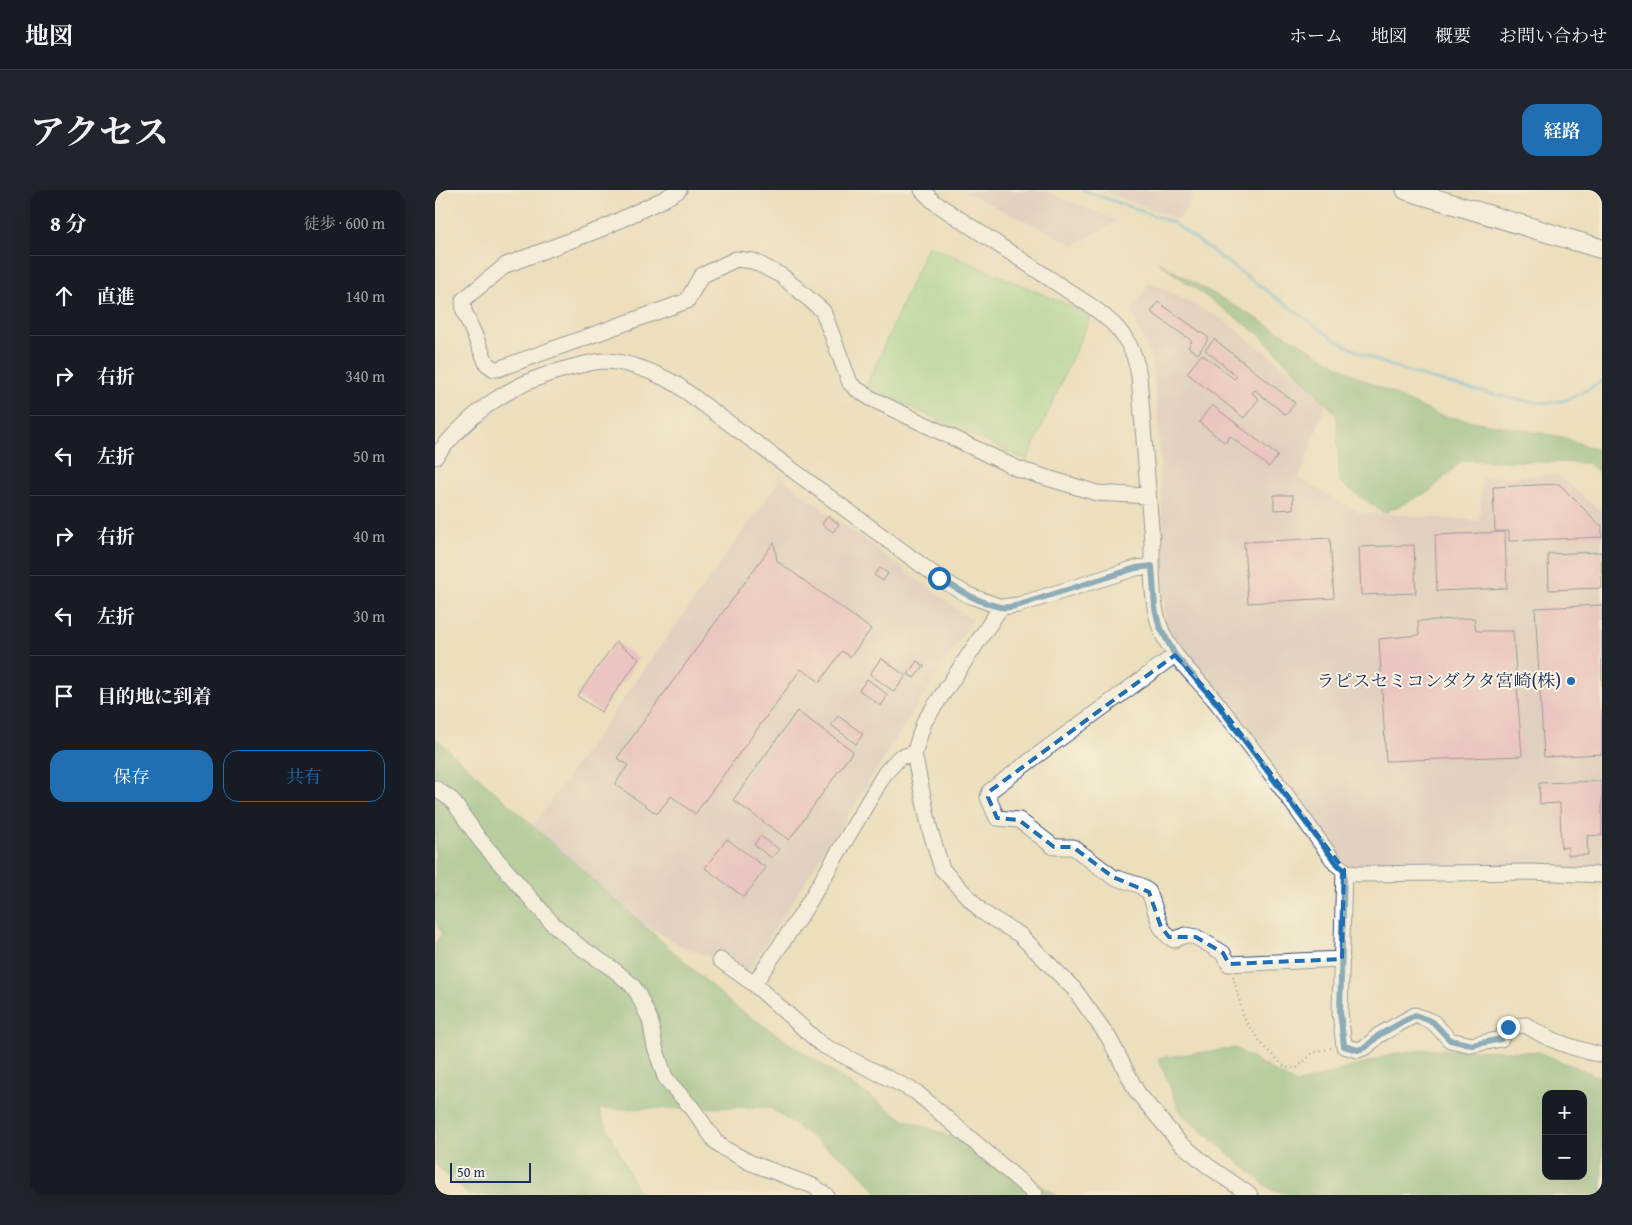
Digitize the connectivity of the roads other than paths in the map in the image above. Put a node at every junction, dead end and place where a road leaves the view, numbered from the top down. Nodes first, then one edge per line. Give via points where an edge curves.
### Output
1 (679, 190) edge
2 (922, 190) edge
3 (1406, 190) edge
4 (1602, 249) edge
5 (435, 457) edge
6 (1148, 496) junction
7 (1152, 566) junction
8 (1001, 607) junction
9 (1175, 655) junction
10 (914, 754) junction
11 (435, 788) edge
12 (1344, 870) junction
13 (1602, 875) edge
14 (1342, 959) junction
15 (720, 960) dead end
16 (754, 984) junction
17 (1602, 1054) edge
18 (1035, 1194) edge
19 (826, 1195) edge
20 (1250, 1195) edge

1 - 6 street via 601,229 506,265 463,300 463,311 487,364 498,369 687,301 701,276 736,259 753,261 783,276 823,311 850,383 872,399 1018,469 1097,493
2 - 6 street via 934,202 1110,319 1129,342 1136,359
3 - 4 main road
5 - 8 street via 469,419 511,389 559,370 603,361 641,368 676,384 939,578 968,595
6 - 7 street
7 - 8 street via 1136,568 1019,605
7 - 9 street via 1159,625
8 - 10 street via 924,722
9 - 12 street via 1216,702
9 - 14 street via 990,791 988,796 997,818 1019,820 1054,847 1073,847 1113,877 1139,885 1149,892 1161,927 1169,937 1174,940 1185,935 1197,938 1223,954 1229,964
10 - 16 street via 900,757 885,773 805,909
10 - 20 street via 942,869 982,912 1020,935 1074,988 1109,1038 1137,1092 1179,1142
11 - 19 street via 452,800 480,840 552,923 632,985 650,1020 665,1077 715,1141 751,1163 813,1186
12 - 13 street via 1359,874 1531,872
12 - 14 street
14 - 17 street via 1340,1012 1344,1046 1358,1050 1366,1047 1379,1035 1415,1015 1433,1022 1450,1040 1472,1045 1501,1039 1508,1027 1526,1025 1542,1036 1573,1048
15 - 16 street
16 - 18 street via 822,1045 916,1092

